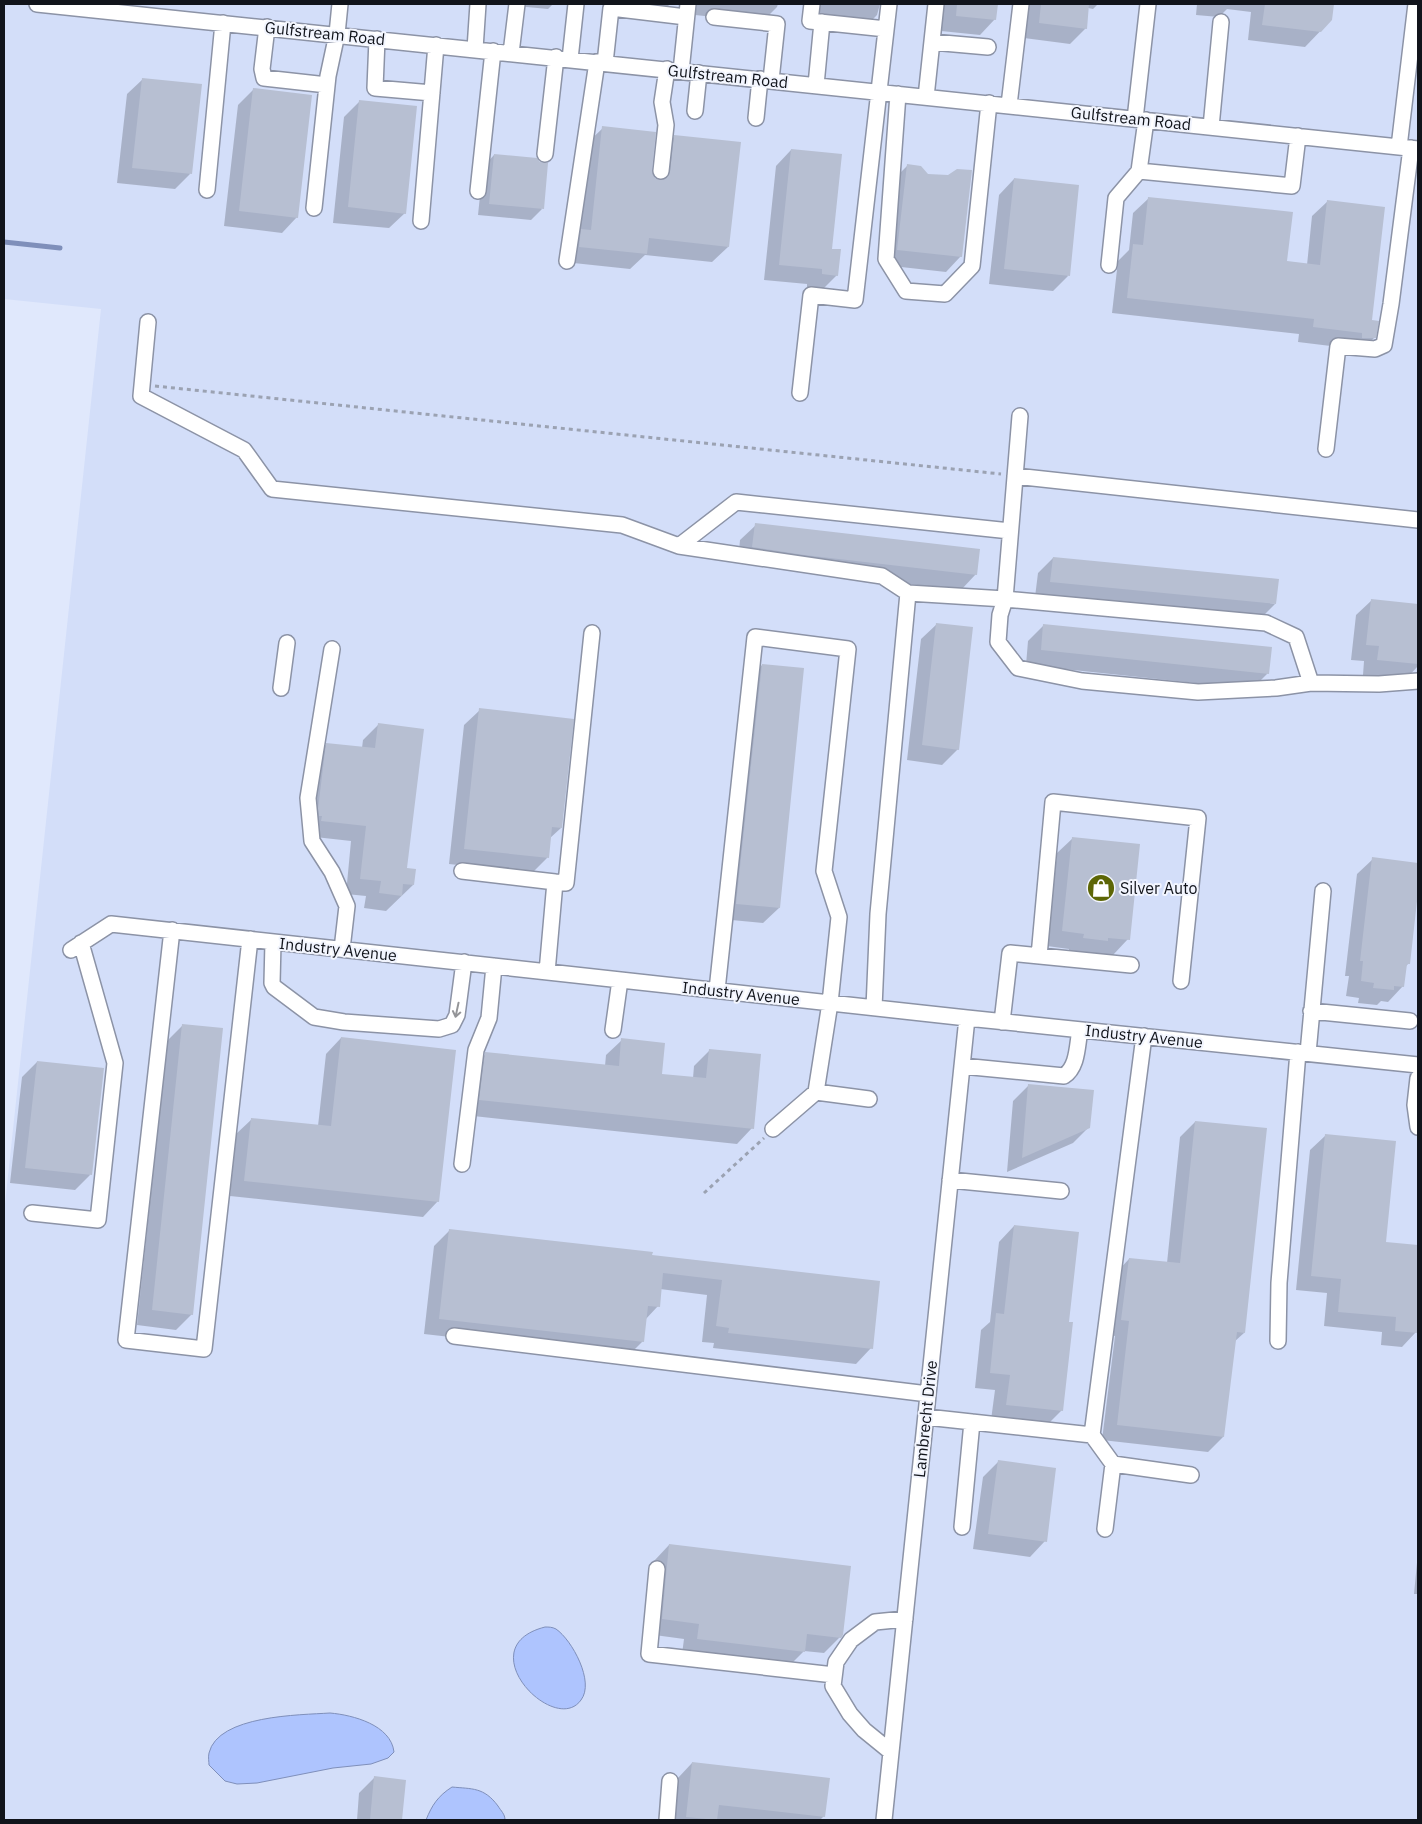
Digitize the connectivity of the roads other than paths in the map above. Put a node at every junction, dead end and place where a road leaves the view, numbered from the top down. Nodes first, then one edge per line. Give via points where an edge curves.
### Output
1 (37, 4) edge
2 (340, 4) edge
3 (478, 4) edge
4 (517, 4) edge
5 (576, 4) edge
6 (812, 4) edge
7 (889, 4) edge
8 (936, 4) edge
9 (1020, 4) edge
10 (1148, 4) edge
11 (1416, 4) edge
12 (72, 6) edge
13 (121, 8) edge
14 (687, 10) edge
15 (714, 17) dead end
16 (822, 22) junction
17 (1221, 22) dead end
18 (223, 23) junction
19 (267, 27) junction
20 (886, 29) junction
21 (337, 34) junction
22 (377, 39) junction
23 (932, 42) junction
24 (436, 45) junction
25 (988, 47) dead end
26 (475, 49) junction
27 (493, 51) junction
28 (511, 53) junction
29 (563, 58) junction
30 (601, 62) junction
31 (674, 70) junction
32 (699, 73) junction
33 (766, 80) junction
34 (327, 85) junction
35 (816, 85) junction
36 (880, 92) junction
37 (432, 93) junction
38 (898, 94) junction
39 (926, 97) junction
40 (989, 103) junction
41 (1009, 105) junction
42 (694, 111) dead end
43 (756, 118) dead end
44 (1140, 119) junction
45 (1211, 127) junction
46 (1298, 136) junction
47 (1409, 148) edge
48 (545, 154) dead end
49 (661, 170) dead end
50 (1139, 171) junction
51 (207, 190) dead end
52 (478, 191) dead end
53 (314, 208) dead end
54 (421, 221) dead end
55 (567, 261) dead end
56 (1109, 265) dead end
57 (148, 322) dead end
58 (800, 392) dead end
59 (1020, 416) dead end
60 (1326, 449) dead end
61 (1015, 476) junction
62 (1418, 520) edge
63 (1010, 531) junction
64 (679, 546) junction
65 (908, 593) junction
66 (1005, 599) junction
67 (592, 633) dead end
68 (287, 643) dead end
69 (332, 648) dead end
70 (1418, 681) edge
71 (1312, 683) junction
72 (281, 688) dead end
73 (462, 872) dead end
74 (555, 882) junction
75 (1322, 891) dead end
76 (172, 930) junction
77 (250, 939) junction
78 (274, 942) junction
79 (342, 949) junction
80 (1039, 956) junction
81 (464, 962) junction
82 (1131, 965) dead end
83 (494, 966) junction
84 (547, 972) junction
85 (620, 980) junction
86 (1181, 981) dead end
87 (717, 990) junction
88 (830, 1003) junction
89 (874, 1008) junction
90 (1312, 1011) junction
91 (967, 1018) junction
92 (1410, 1021) dead end
93 (1002, 1022) junction
94 (613, 1030) dead end
95 (1080, 1030) junction
96 (1144, 1036) junction
97 (1303, 1052) junction
98 (1418, 1065) edge
99 (962, 1066) junction
100 (1418, 1078) edge
101 (816, 1092) junction
102 (869, 1099) dead end
103 (1418, 1127) edge
104 (773, 1129) road end
105 (462, 1164) dead end
106 (950, 1180) junction
107 (1060, 1191) dead end
108 (32, 1213) dead end
109 (454, 1336) dead end
110 (1278, 1341) dead end
111 (928, 1394) junction
112 (926, 1417) junction
113 (972, 1422) junction
114 (1092, 1435) junction
115 (1113, 1464) junction
116 (1191, 1475) dead end
117 (962, 1526) dead end
118 (1105, 1529) dead end
119 (657, 1569) dead end
120 (904, 1619) junction
121 (834, 1675) junction
122 (891, 1752) junction
123 (670, 1781) dead end
124 (667, 1820) edge
125 (884, 1820) edge

1 - 12 street, Gulfstream Road
2 - 21 street
3 - 26 street
4 - 28 street
5 - 29 street
6 - 16 street via 810,21
7 - 20 street
8 - 23 street
9 - 41 street
10 - 44 street
11 - 47 street
12 - 13 street, Gulfstream Road
13 - 18 street, Gulfstream Road
14 - 30 street via 611,8
14 - 31 street
15 - 33 street via 777,24
16 - 20 street
16 - 35 street
17 - 45 street
18 - 19 street, Gulfstream Road
18 - 51 street
19 - 21 street, Gulfstream Road
19 - 34 street via 262,69 264,78
20 - 36 street
21 - 22 street, Gulfstream Road
21 - 34 street
22 - 24 street, Gulfstream Road
22 - 37 street via 375,88
23 - 25 street
23 - 39 street
24 - 26 street, Gulfstream Road
24 - 37 street
26 - 27 street, Gulfstream Road
27 - 28 street, Gulfstream Road
27 - 52 street
28 - 29 street, Gulfstream Road
29 - 30 street, Gulfstream Road
29 - 48 street
30 - 31 street, Gulfstream Road
30 - 55 street
31 - 32 street, Gulfstream Road
31 - 49 street via 662,102 666,125
32 - 33 street, Gulfstream Road
32 - 42 street
33 - 35 street, Gulfstream Road
33 - 43 street
34 - 53 street
35 - 36 street, Gulfstream Road
36 - 38 street, Gulfstream Road
36 - 58 street via 856,300 811,295
37 - 54 street
38 - 39 street, Gulfstream Road
38 - 40 street via 886,259 906,291 945,294 972,266
39 - 40 street, Gulfstream Road
40 - 41 street, Gulfstream Road
41 - 44 street, Gulfstream Road
44 - 45 street, Gulfstream Road
44 - 50 street
45 - 46 street, Gulfstream Road
46 - 47 street, Gulfstream Road
46 - 50 street via 1292,186
47 - 60 street via 1384,345 1375,349 1338,346
50 - 56 street via 1116,198
57 - 64 street via 141,396 244,450 272,489 622,524
59 - 61 street
61 - 62 street
61 - 63 street
63 - 64 street via 736,502
63 - 66 street
64 - 65 street via 882,576
65 - 66 street
65 - 89 street via 878,914
66 - 71 street via 1266,623 1296,637
66 - 71 street via 998,642 1018,668 1082,681 1198,692
67 - 74 street via 566,883
68 - 72 street
69 - 79 street via 308,798 312,841 332,872 347,906
70 - 71 street
73 - 74 street
74 - 84 street
75 - 90 street
76 - 77 street, Industry Avenue
76 - 77 street via 126,1340 165,1345 204,1349
76 - 108 street, Industry Avenue via 111,924 76,946 115,1064 98,1220
77 - 78 street, Industry Avenue
78 - 79 street, Industry Avenue
81 -> 78 street via 457,1015 452,1025 439,1029 344,1022 314,1017 274,987
79 - 81 street, Industry Avenue
80 - 82 street
80 - 86 street via 1053,802 1198,818
80 - 93 street via 1010,953
81 - 83 street, Industry Avenue
83 - 84 street, Industry Avenue
83 - 105 street via 489,1018 476,1050
84 - 85 street, Industry Avenue
85 - 87 street, Industry Avenue
85 - 94 street
87 - 88 street, Industry Avenue
87 - 88 street via 755,637 848,649 824,871 839,917
88 - 89 street, Industry Avenue
88 - 101 street
89 - 91 street, Industry Avenue
90 - 92 street
90 - 97 street
91 - 93 street, Industry Avenue
91 - 99 street, Lambrecht Drive
93 - 95 street, Industry Avenue
95 - 96 street, Industry Avenue
95 - 99 street via 1076,1056 1070,1072 1064,1076
96 - 97 street, Industry Avenue
96 - 114 street
97 - 98 street, Industry Avenue
97 - 110 street via 1279,1283
99 - 106 street, Lambrecht Drive
100 - 103 street via 1415,1105
101 - 102 street
101 - 104 street
106 - 107 street
106 - 111 street, Lambrecht Drive
109 - 111 street
111 - 112 street, Lambrecht Drive
112 - 113 street
112 - 120 street, Lambrecht Drive
113 - 114 street
113 - 117 street
114 - 115 street
115 - 116 street
115 - 118 street
119 - 121 street via 649,1654
120 - 121 street via 875,1622 851,1640 836,1662
120 - 122 street, Lambrecht Drive
121 - 122 street via 832,1686 850,1714
122 - 125 street, Lambrecht Drive
123 - 124 street

